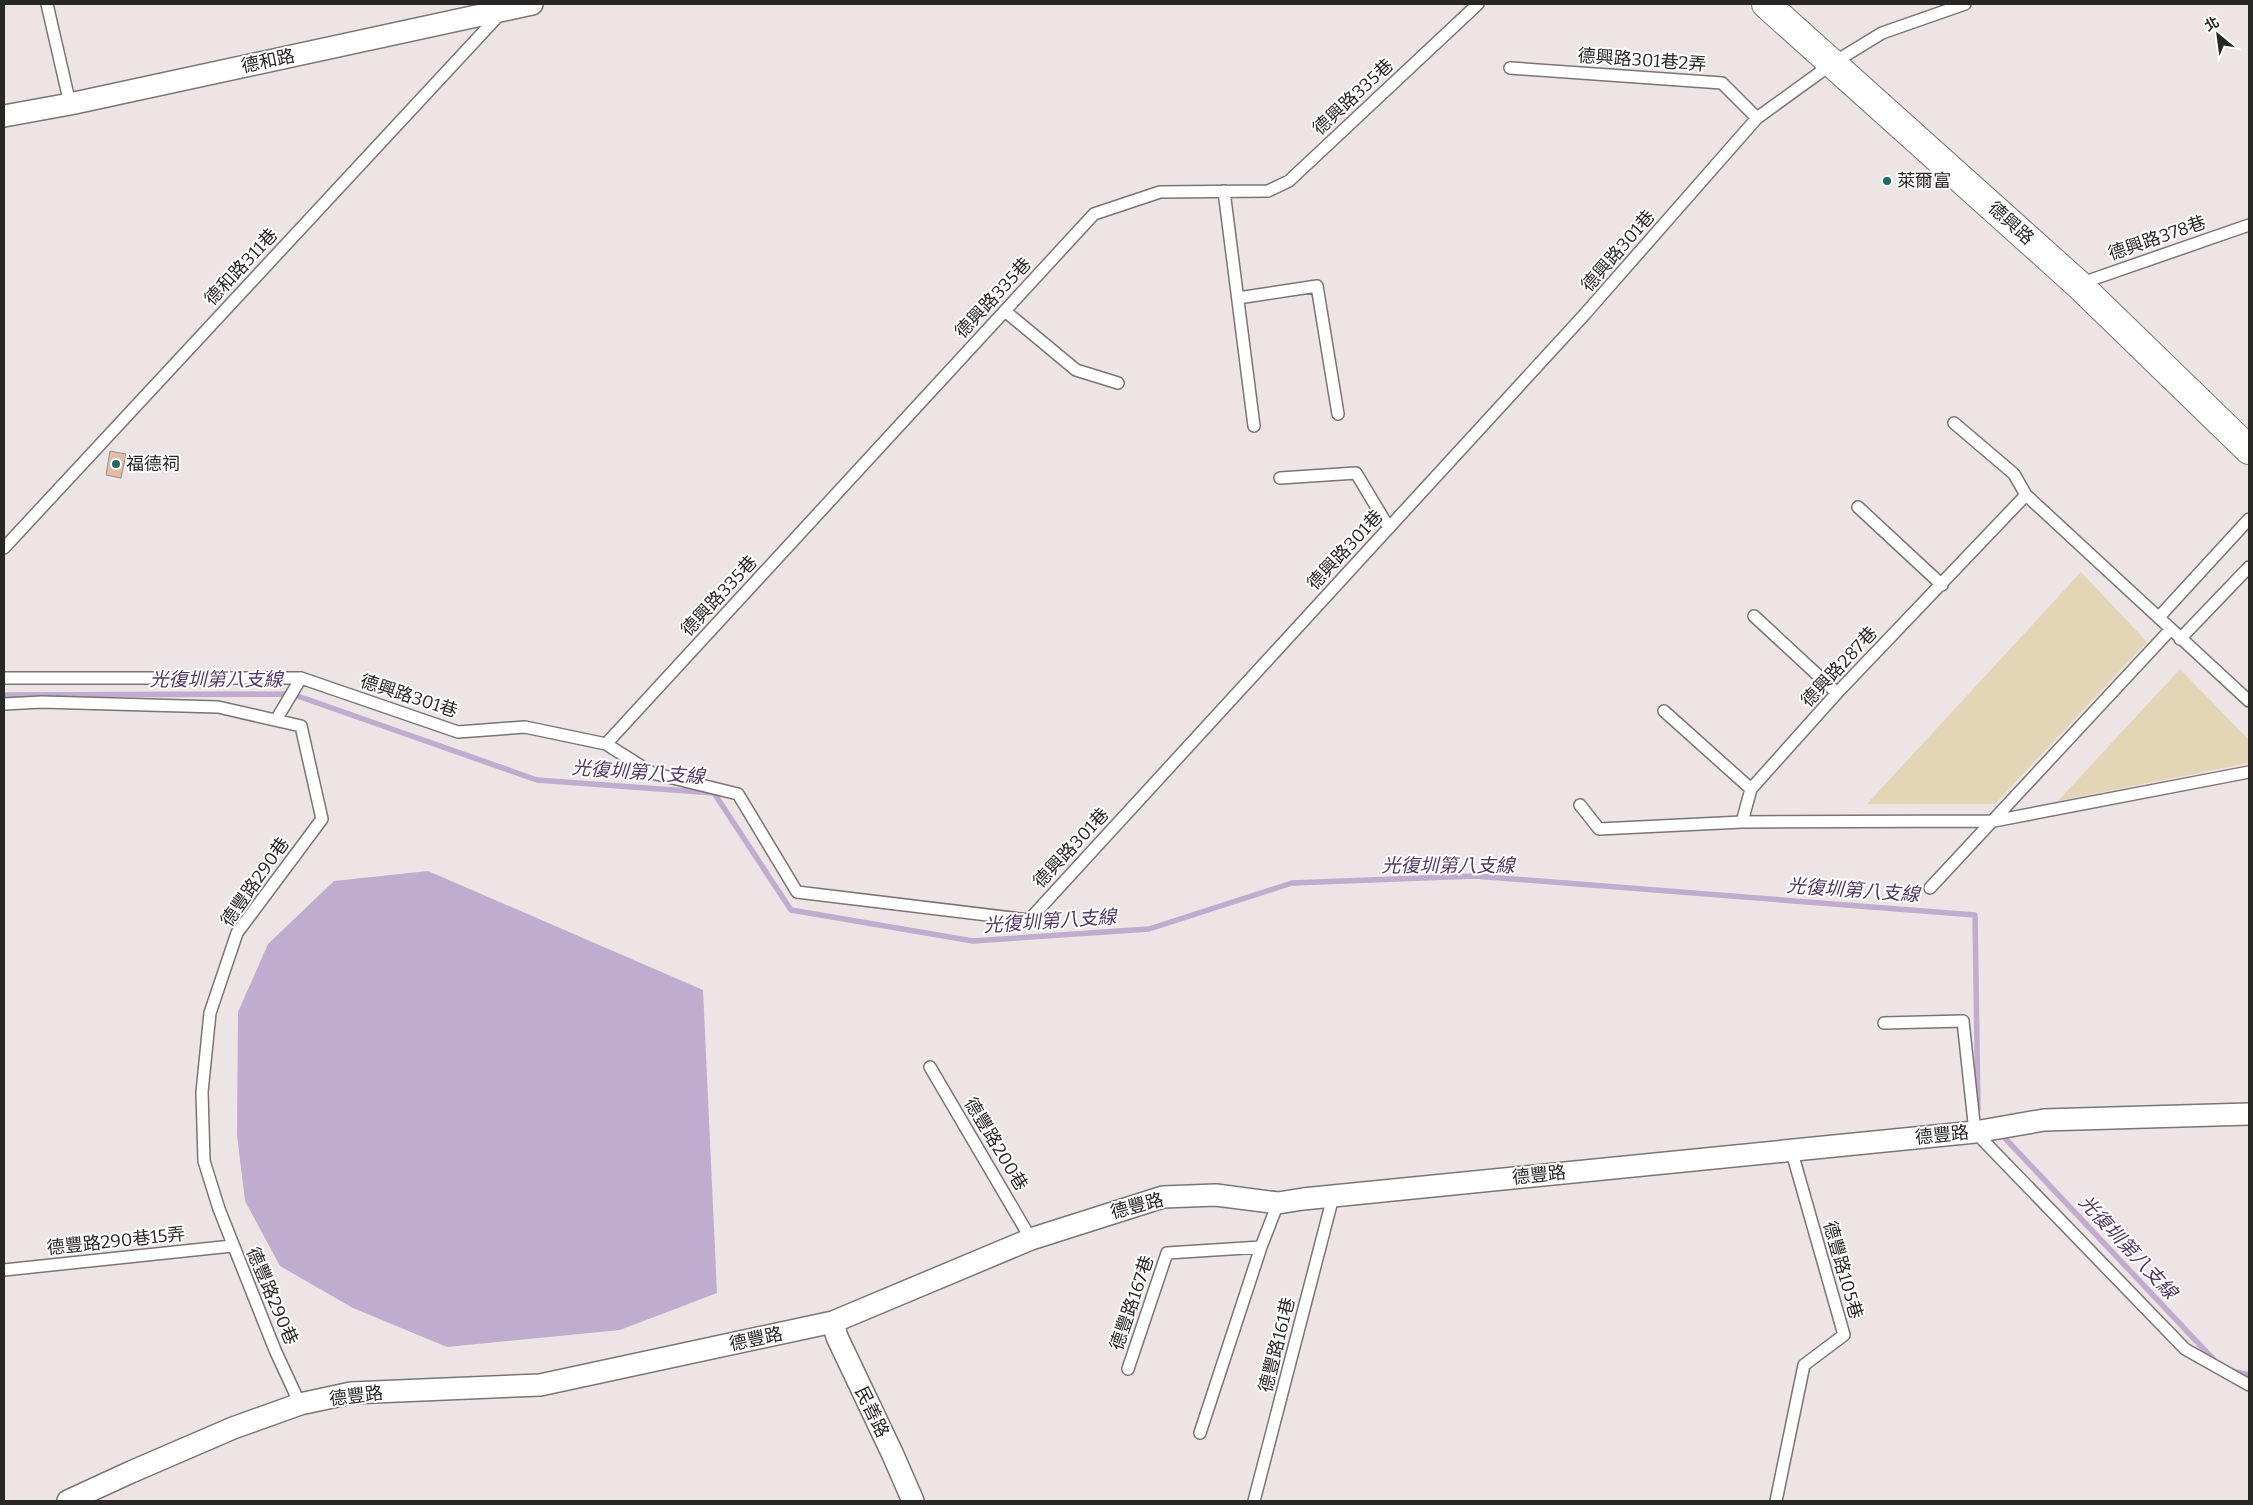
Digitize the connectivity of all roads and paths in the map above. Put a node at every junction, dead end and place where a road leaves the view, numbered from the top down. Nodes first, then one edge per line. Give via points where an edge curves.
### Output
1 (47, 4) edge
2 (532, 4) edge
3 (1478, 4) edge
4 (1766, 4) edge
5 (1965, 4) edge
6 (1949, 6) edge
7 (503, 10) junction
8 (1833, 63) junction
9 (1510, 68) dead end
10 (70, 104) junction
11 (4, 116) edge
12 (1757, 118) junction
13 (1224, 191) junction
14 (2249, 225) edge
15 (2078, 284) junction
16 (1238, 298) junction
17 (1005, 311) junction
18 (1118, 383) dead end
19 (1338, 414) dead end
20 (1954, 423) dead end
21 (1254, 426) dead end
22 (2249, 450) edge
23 (1280, 478) dead end
24 (2026, 495) junction
25 (1858, 507) dead end
26 (2249, 519) edge
27 (1389, 528) junction
28 (4, 548) edge
29 (2249, 567) edge
30 (1942, 585) junction
31 (1754, 616) dead end
32 (2159, 617) junction
33 (2171, 629) junction
34 (2180, 639) junction
35 (4, 678) edge
36 (301, 678) junction
37 (1837, 693) junction
38 (2249, 701) edge
39 (4, 704) edge
40 (1664, 711) dead end
41 (276, 720) junction
42 (606, 744) junction
43 (2249, 772) edge
44 (1751, 789) junction
45 (1580, 805) dead end
46 (1994, 821) junction
47 (1742, 822) junction
48 (1930, 888) dead end
49 (1884, 1023) dead end
50 (930, 1067) dead end
51 (2249, 1114) edge
52 (1976, 1132) junction
53 (1791, 1149) junction
54 (1333, 1196) junction
55 (1278, 1203) junction
56 (1031, 1239) junction
57 (232, 1246) junction
58 (1261, 1247) junction
59 (4, 1270) edge
60 (833, 1322) junction
61 (1128, 1369) dead end
62 (2249, 1385) edge
63 (300, 1404) junction
64 (1200, 1433) dead end
65 (68, 1501) edge
66 (913, 1501) edge
67 (1254, 1501) edge
68 (1776, 1501) edge

1 - 10 lane
2 - 7 street, 德和路
3 - 13 lane, 德興路335巷 via 1289,181 1268,191
4 - 8 main road, 德興路
5 - 6 lane, 德興路301巷
6 - 8 lane, 德興路301巷 via 1882,33
7 - 10 street, 德和路
7 - 28 lane, 德和路311巷
8 - 12 lane, 德興路301巷
8 - 15 main road, 德興路
9 - 12 lane, 德興路301巷2弄 via 1722,83
10 - 11 street, 德和路
12 - 27 lane, 德興路301巷 via 1585,314
13 - 16 lane
13 - 17 lane, 德興路335巷 via 1160,192 1094,214
14 - 15 lane, 德興路378巷
15 - 22 main road, 德興路
16 - 19 lane via 1317,286
16 - 21 lane
17 - 18 lane via 1076,370
17 - 42 lane, 德興路335巷
20 - 24 lane via 2014,474
23 - 27 lane via 1356,473
24 - 30 lane, 德興路287巷
24 - 32 lane
25 - 30 lane
26 - 32 lane
27 - 42 lane, 德興路301巷 via 1029,920 797,892 738,794 652,773
29 - 34 lane
30 - 37 lane, 德興路287巷
31 - 37 lane
32 - 33 lane
33 - 34 lane
33 - 46 lane
34 - 38 lane
35 - 36 lane, 德興路301巷
36 - 41 lane
36 - 42 lane, 德興路301巷 via 458,732 526,726
37 - 44 lane, 德興路287巷
39 - 41 lane, 德豐路290巷 via 42,702 218,707
40 - 44 lane
41 - 57 lane, 德豐路290巷 via 301,726 322,818 237,933 210,1013 202,1092 204,1161
43 - 46 lane
44 - 47 lane, 德興路287巷
45 - 47 lane via 1599,829
46 - 47 lane
46 - 48 lane
49 - 52 lane via 1963,1021
50 - 56 lane, 德豐路200巷
51 - 52 street, 德豐路 via 2044,1120
52 - 53 street, 德豐路
52 - 62 lane via 2185,1349
53 - 54 street, 德豐路
53 - 68 lane, 德豐路105巷 via 1844,1335 1804,1365
54 - 55 street, 德豐路
54 - 67 lane, 德豐路161巷
55 - 56 street, 德豐路 via 1216,1195 1163,1197
55 - 58 lane
56 - 60 street, 德豐路
57 - 59 lane, 德豐路290巷15弄
57 - 63 lane, 德豐路290巷 via 274,1350
58 - 61 lane, 德豐路167巷 via 1167,1253
58 - 64 lane
60 - 63 street, 德豐路 via 540,1385 350,1393
60 - 66 street, 民善路
63 - 65 street, 德豐路 via 233,1428

